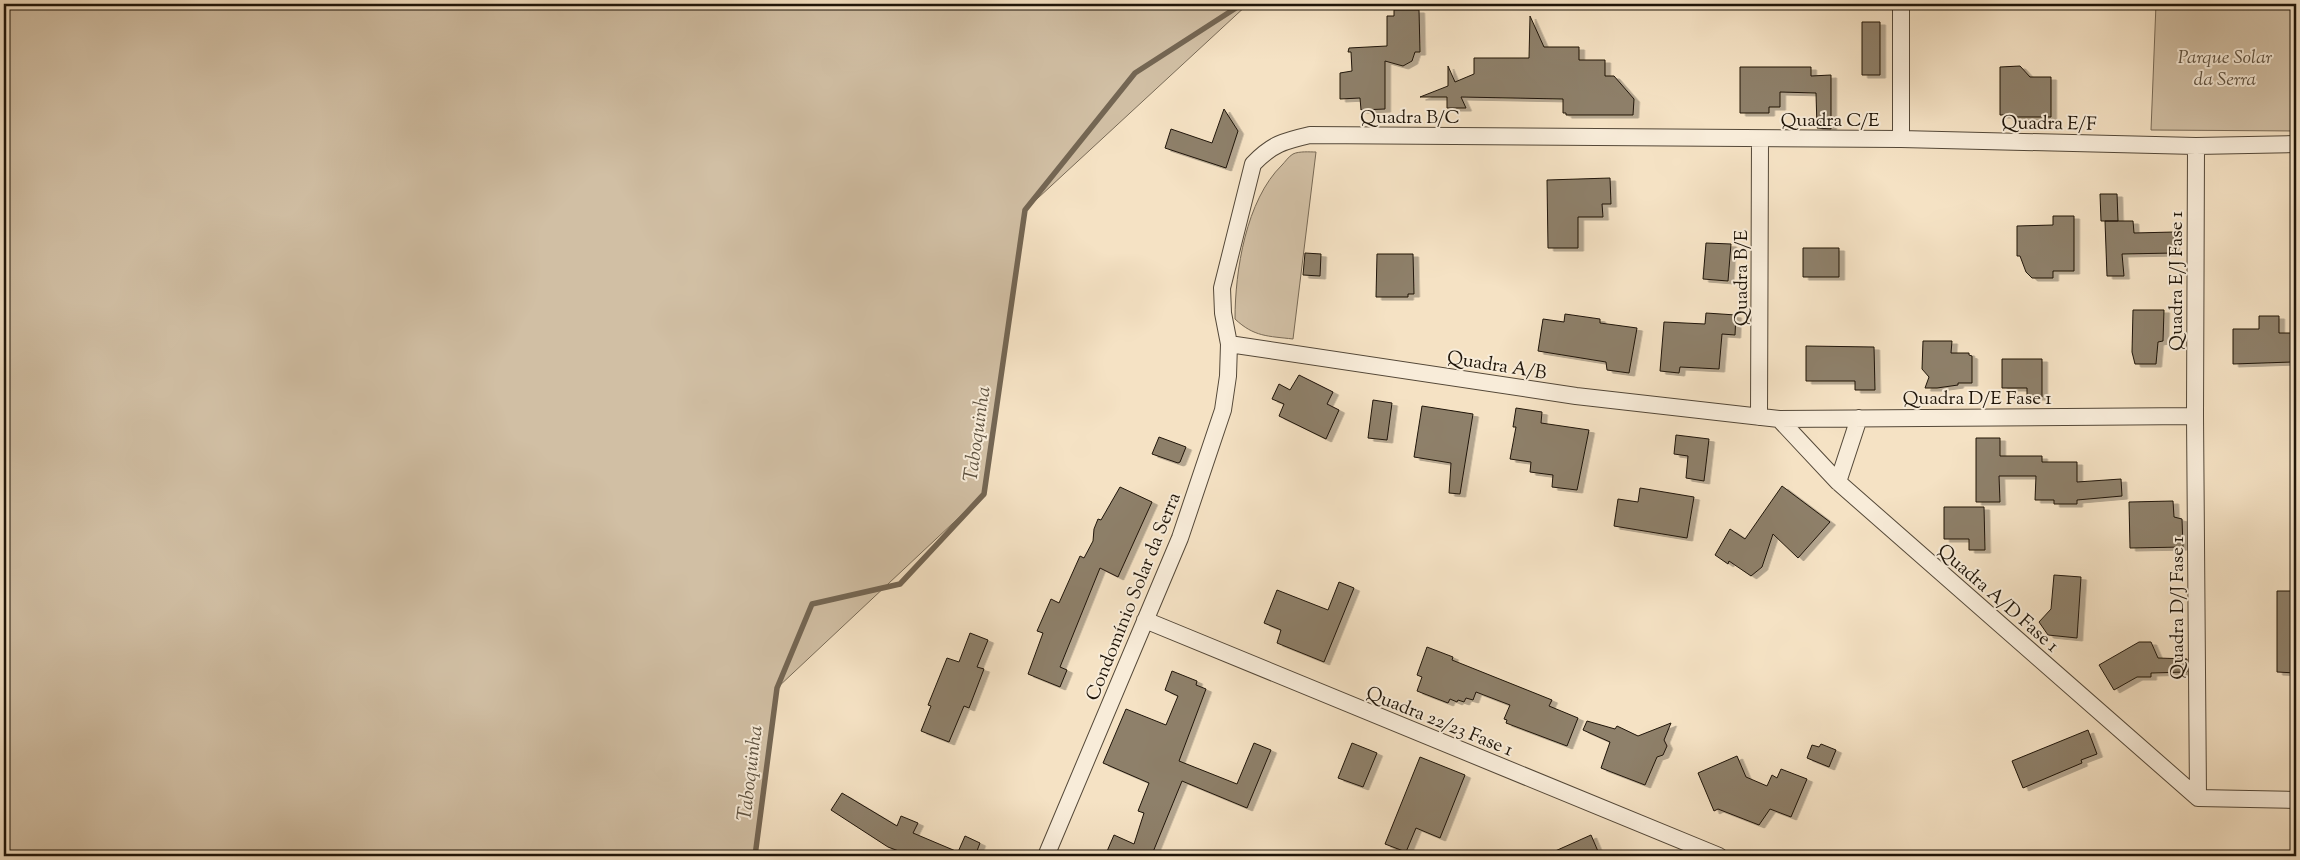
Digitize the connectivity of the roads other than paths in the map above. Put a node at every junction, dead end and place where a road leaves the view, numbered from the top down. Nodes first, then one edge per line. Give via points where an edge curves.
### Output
1 (1901, 4) edge
2 (1760, 139) junction
3 (1901, 139) junction
4 (2296, 144) edge
5 (2196, 146) junction
6 (1229, 344) junction
7 (2195, 416) junction
8 (1759, 417) junction
9 (1859, 418) junction
10 (1779, 419) junction
11 (1838, 482) junction
12 (1145, 620) junction
13 (2198, 798) junction
14 (2296, 800) edge
15 (1046, 856) edge
16 (1719, 856) edge

1 - 3 street
2 - 3 street, Quadra C/E
2 - 6 street, Quadra B/C via 1310,135 1281,141 1253,164 1238,219 1222,288
2 - 8 street, Quadra B/E
3 - 5 street, Quadra E/F
4 - 5 street, Quadra E/F
5 - 7 street, Quadra E/J Fase 1
6 - 8 street, Quadra A/B via 1576,396
6 - 12 street, Condomínio Solar da Serra via 1223,410 1180,538
7 - 9 street, Quadra D/E Fase 1
7 - 13 street, Quadra D/J Fase 1
8 - 10 street, Quadra D/E Fase 1
9 - 10 street, Quadra D/E Fase 1
9 - 11 street
10 - 11 street, Quadra A/D Fase 1
11 - 13 street, Quadra A/D Fase 1
12 - 15 street, Condomínio Solar da Serra
12 - 16 street, Quadra 22/23 Fase 1
13 - 14 street

